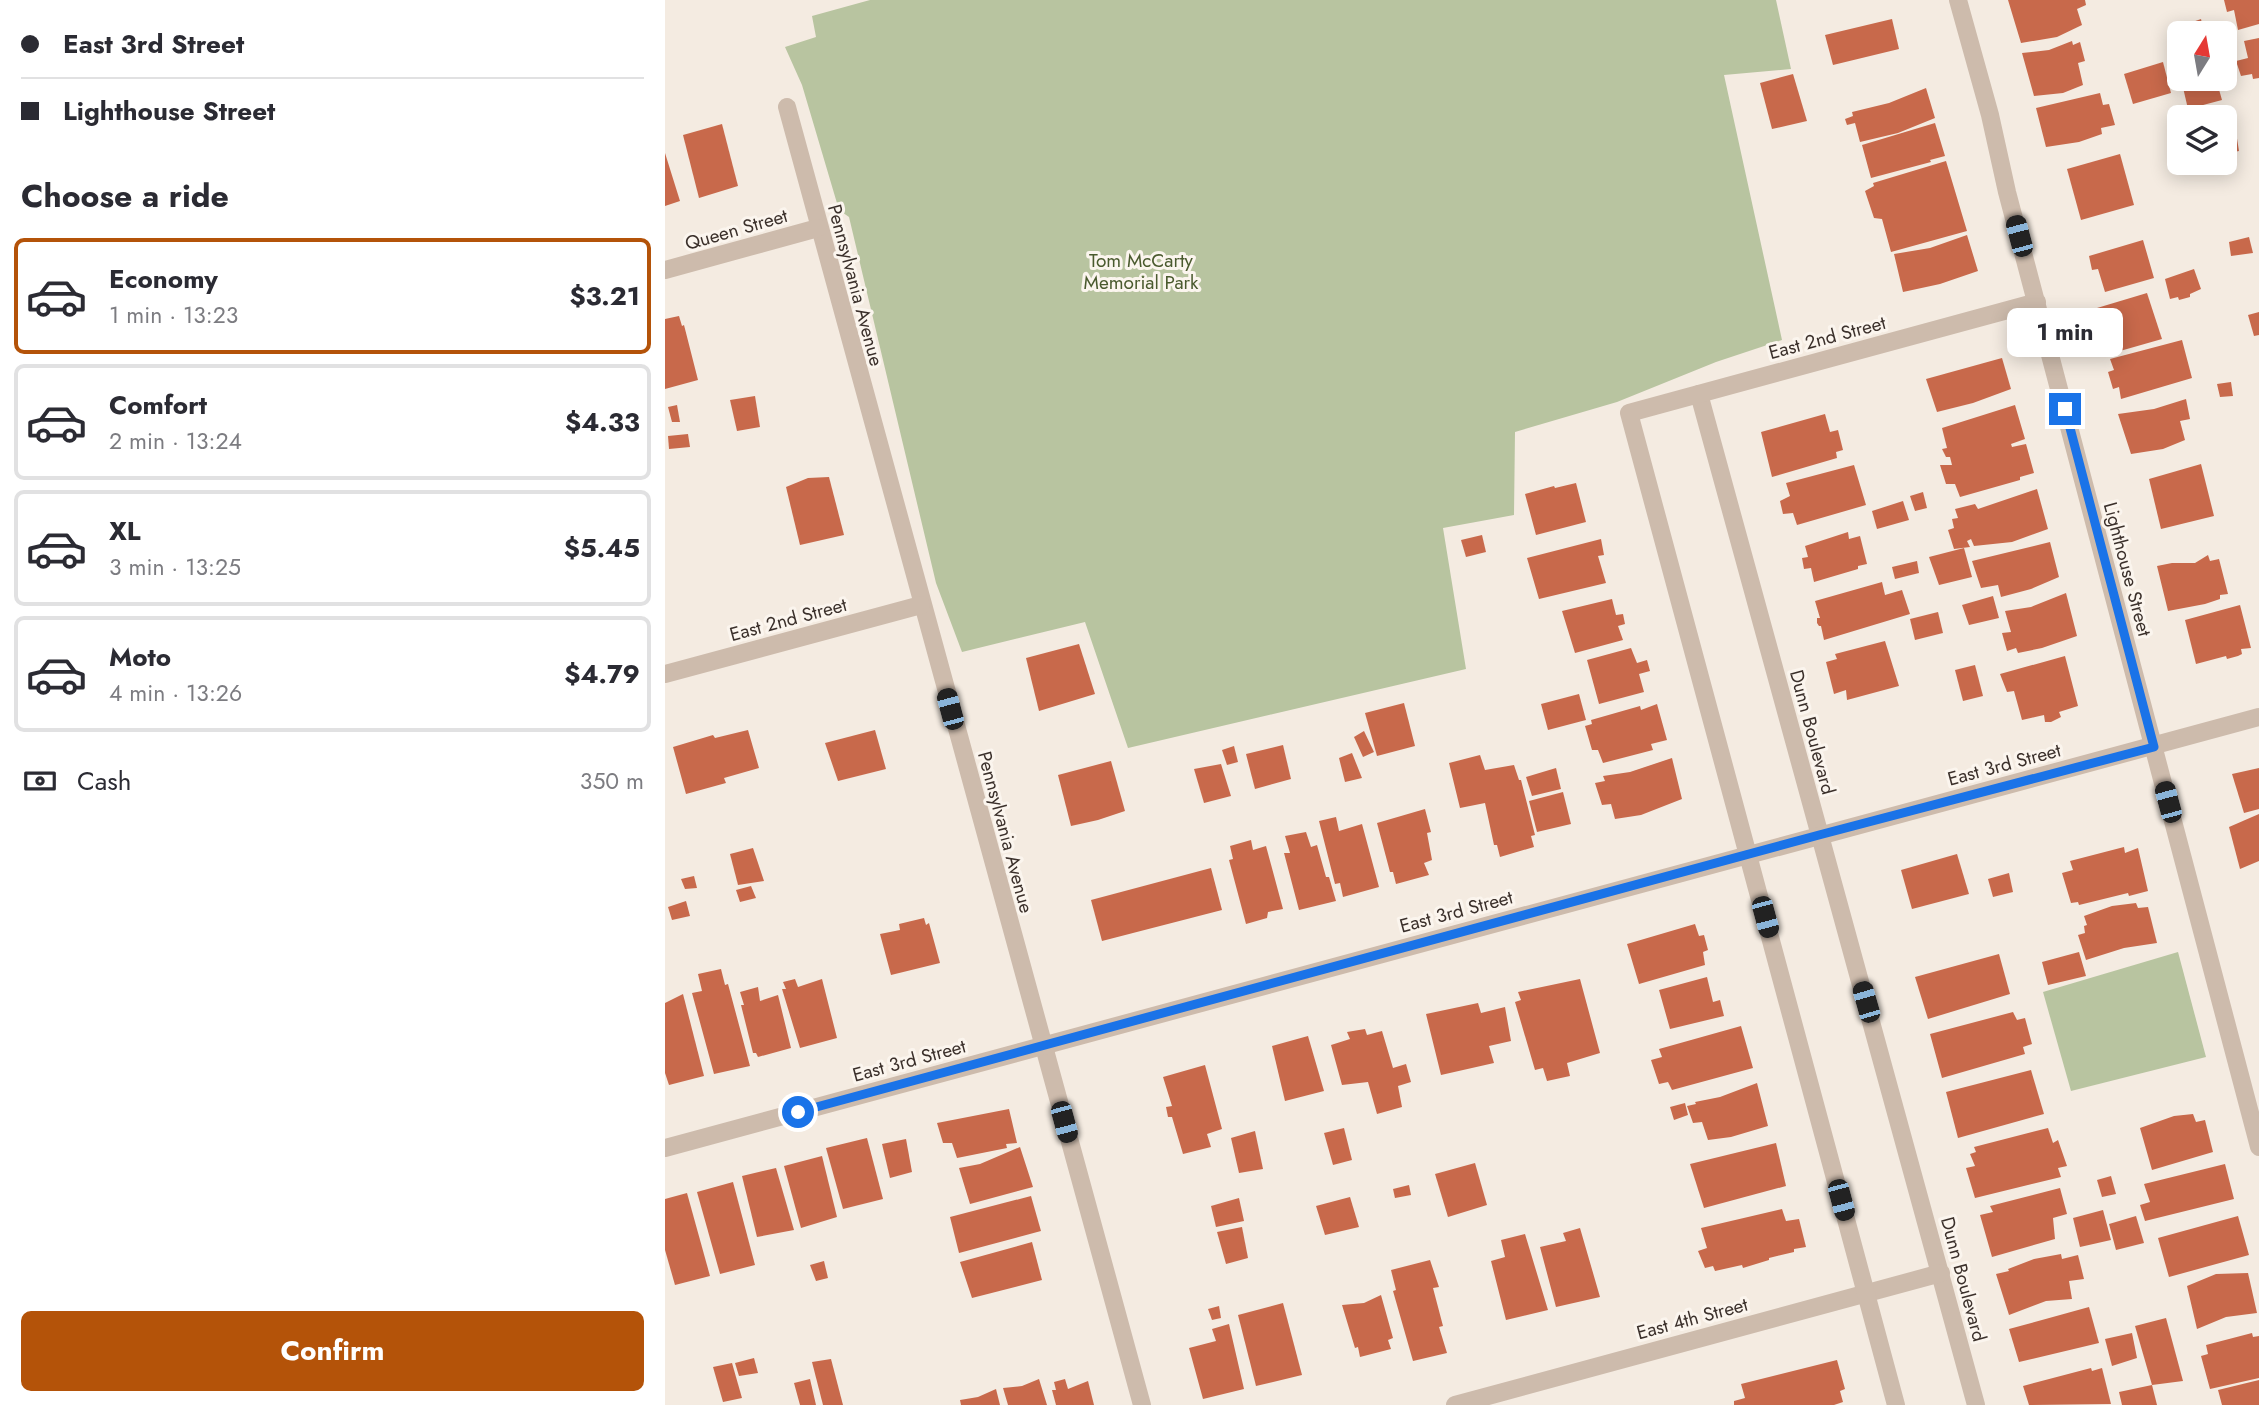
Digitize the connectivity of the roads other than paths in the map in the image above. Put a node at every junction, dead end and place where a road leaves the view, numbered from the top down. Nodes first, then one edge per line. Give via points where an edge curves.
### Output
1 (1958, 0) edge
2 (787, 107) dead end
3 (818, 228) junction
4 (665, 270) edge
5 (2037, 302) junction
6 (1699, 394) junction
7 (921, 605) junction
8 (665, 674) edge
9 (2259, 718) edge
10 (2154, 747) junction
11 (1819, 835) junction
12 (1748, 854) junction
13 (1043, 1046) junction
14 (2259, 1147) edge
15 (665, 1148) edge
16 (1941, 1273) junction
17 (1866, 1293) junction
18 (1142, 1405) edge
19 (1455, 1405) edge
20 (1896, 1405) edge
21 (1976, 1405) edge

1 - 5 street, Lighthouse Street
2 - 3 street, Pennsylvania Avenue
3 - 4 street, Queen Street
3 - 7 street, Pennsylvania Avenue
5 - 6 street, East 2nd Street
5 - 10 street, Lighthouse Street
6 - 11 street, Dunn Boulevard
6 - 12 street, East 2nd Street via 1629,413
7 - 8 street, East 2nd Street
7 - 13 street, Pennsylvania Avenue
9 - 10 street, East 3rd Street
10 - 11 street, East 3rd Street
10 - 14 street, Lighthouse Street
11 - 12 street, East 3rd Street
11 - 16 street, Dunn Boulevard
12 - 13 street, East 3rd Street
12 - 17 street
13 - 15 street, East 3rd Street
13 - 18 street, Pennsylvania Avenue
16 - 17 street, East 4th Street
16 - 21 street, Dunn Boulevard
17 - 19 street, East 4th Street
17 - 20 street

